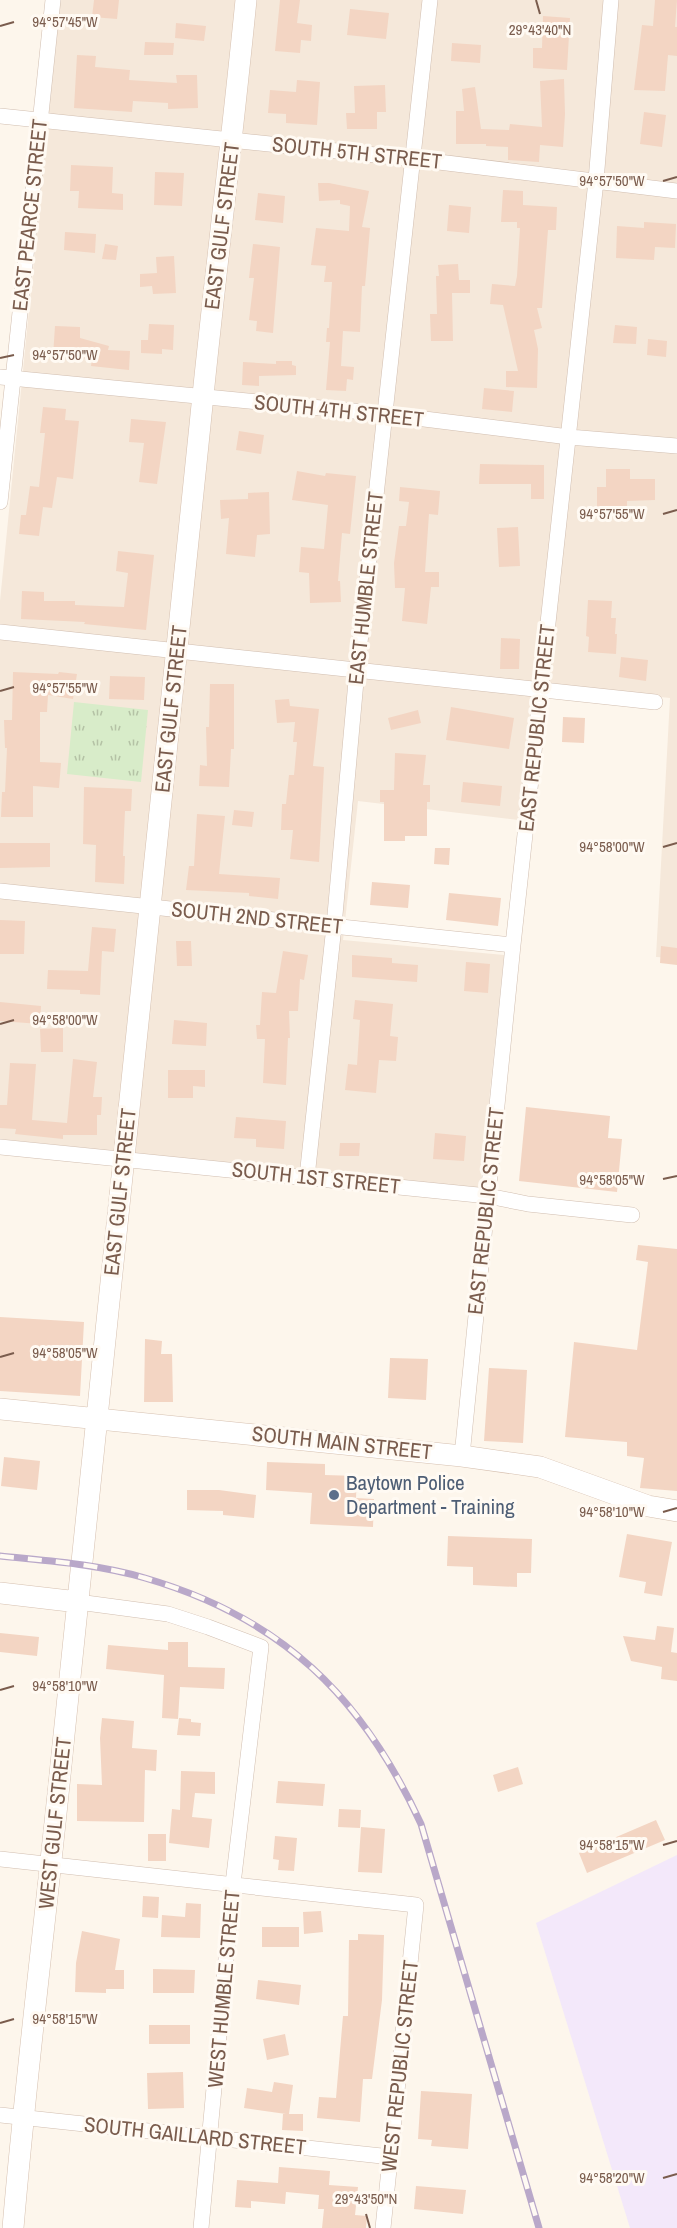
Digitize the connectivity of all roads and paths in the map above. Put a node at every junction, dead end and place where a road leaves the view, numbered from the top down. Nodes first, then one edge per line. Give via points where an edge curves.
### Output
1 (53, 0) edge
2 (246, 0) edge
3 (430, 0) edge
4 (611, 0) edge
5 (0, 116) edge
6 (40, 120) junction
7 (232, 140) junction
8 (414, 159) junction
9 (596, 181) junction
10 (677, 191) edge
11 (7, 378) edge
12 (203, 397) junction
13 (384, 414) junction
14 (569, 437) junction
15 (677, 446) edge
16 (0, 502) edge
17 (0, 632) edge
18 (177, 651) junction
19 (357, 670) junction
20 (540, 690) junction
21 (655, 702) dead end
22 (0, 891) edge
23 (151, 907) junction
24 (334, 926) junction
25 (513, 945) junction
26 (0, 1148) edge
27 (124, 1159) junction
28 (306, 1177) junction
29 (488, 1196) junction
30 (632, 1215) dead end
31 (0, 1409) edge
32 (96, 1418) junction
33 (462, 1456) junction
34 (677, 1511) edge
35 (0, 1593) edge
36 (78, 1602) junction
37 (0, 1859) edge
38 (51, 1864) junction
39 (234, 1884) junction
40 (0, 2115) edge
41 (22, 2117) junction
42 (211, 2137) junction
43 (391, 2157) junction
44 (13, 2228) edge
45 (201, 2228) edge
46 (383, 2228) edge

1 - 6 street, EAST PEARCE STREET
2 - 7 street, EAST GULF STREET
3 - 8 street, EAST HUMBLE STREET
4 - 9 street, EAST REPUBLIC STREET
5 - 6 street, SOUTH 5TH STREET
6 - 7 street, SOUTH 5TH STREET
6 - 11 street, EAST PEARCE STREET
7 - 8 street, SOUTH 5TH STREET
7 - 12 street, EAST GULF STREET
8 - 9 street, SOUTH 5TH STREET
8 - 13 street, EAST HUMBLE STREET
9 - 10 street, SOUTH 5TH STREET
9 - 14 street, EAST REPUBLIC STREET
11 - 12 street, SOUTH 4TH STREET
11 - 16 street, EAST PEARCE STREET
12 - 13 street, SOUTH 4TH STREET
12 - 18 street, EAST GULF STREET
13 - 14 street, SOUTH 4TH STREET
13 - 19 street, EAST HUMBLE STREET
14 - 15 street, SOUTH 4TH STREET
14 - 20 street, EAST REPUBLIC STREET
17 - 18 street
18 - 19 street
18 - 23 street, EAST GULF STREET
19 - 20 street
19 - 24 street, EAST HUMBLE STREET
20 - 21 street
20 - 25 street, EAST REPUBLIC STREET
22 - 23 street, SOUTH 2ND STREET
23 - 24 street, SOUTH 2ND STREET
23 - 27 street, EAST GULF STREET
24 - 25 street, SOUTH 2ND STREET
24 - 28 street, EAST HUMBLE STREET
25 - 29 street, EAST REPUBLIC STREET
26 - 27 street, SOUTH 1ST STREET
27 - 28 street, SOUTH 1ST STREET
27 - 32 street, EAST GULF STREET
28 - 29 street, SOUTH 1ST STREET
29 - 30 street, SOUTH 1ST STREET
29 - 33 street, EAST REPUBLIC STREET
31 - 32 street, SOUTH MAIN STREET
32 - 33 street, SOUTH MAIN STREET
32 - 36 street, WEST GULF STREET
33 - 34 street, SOUTH MAIN STREET via 540,1467 648,1506
35 - 36 street
36 - 38 street, WEST GULF STREET
36 - 39 street, WEST HUMBLE STREET via 168,1614 261,1647
37 - 38 street
38 - 39 street
38 - 41 street, WEST GULF STREET
39 - 42 street, WEST HUMBLE STREET
39 - 43 street, WEST REPUBLIC STREET via 416,1905
40 - 41 street, SOUTH GAILLARD STREET
41 - 42 street, SOUTH GAILLARD STREET
41 - 44 street, WEST GULF STREET
42 - 43 street, SOUTH GAILLARD STREET
42 - 45 street, WEST HUMBLE STREET
43 - 46 street, WEST REPUBLIC STREET

